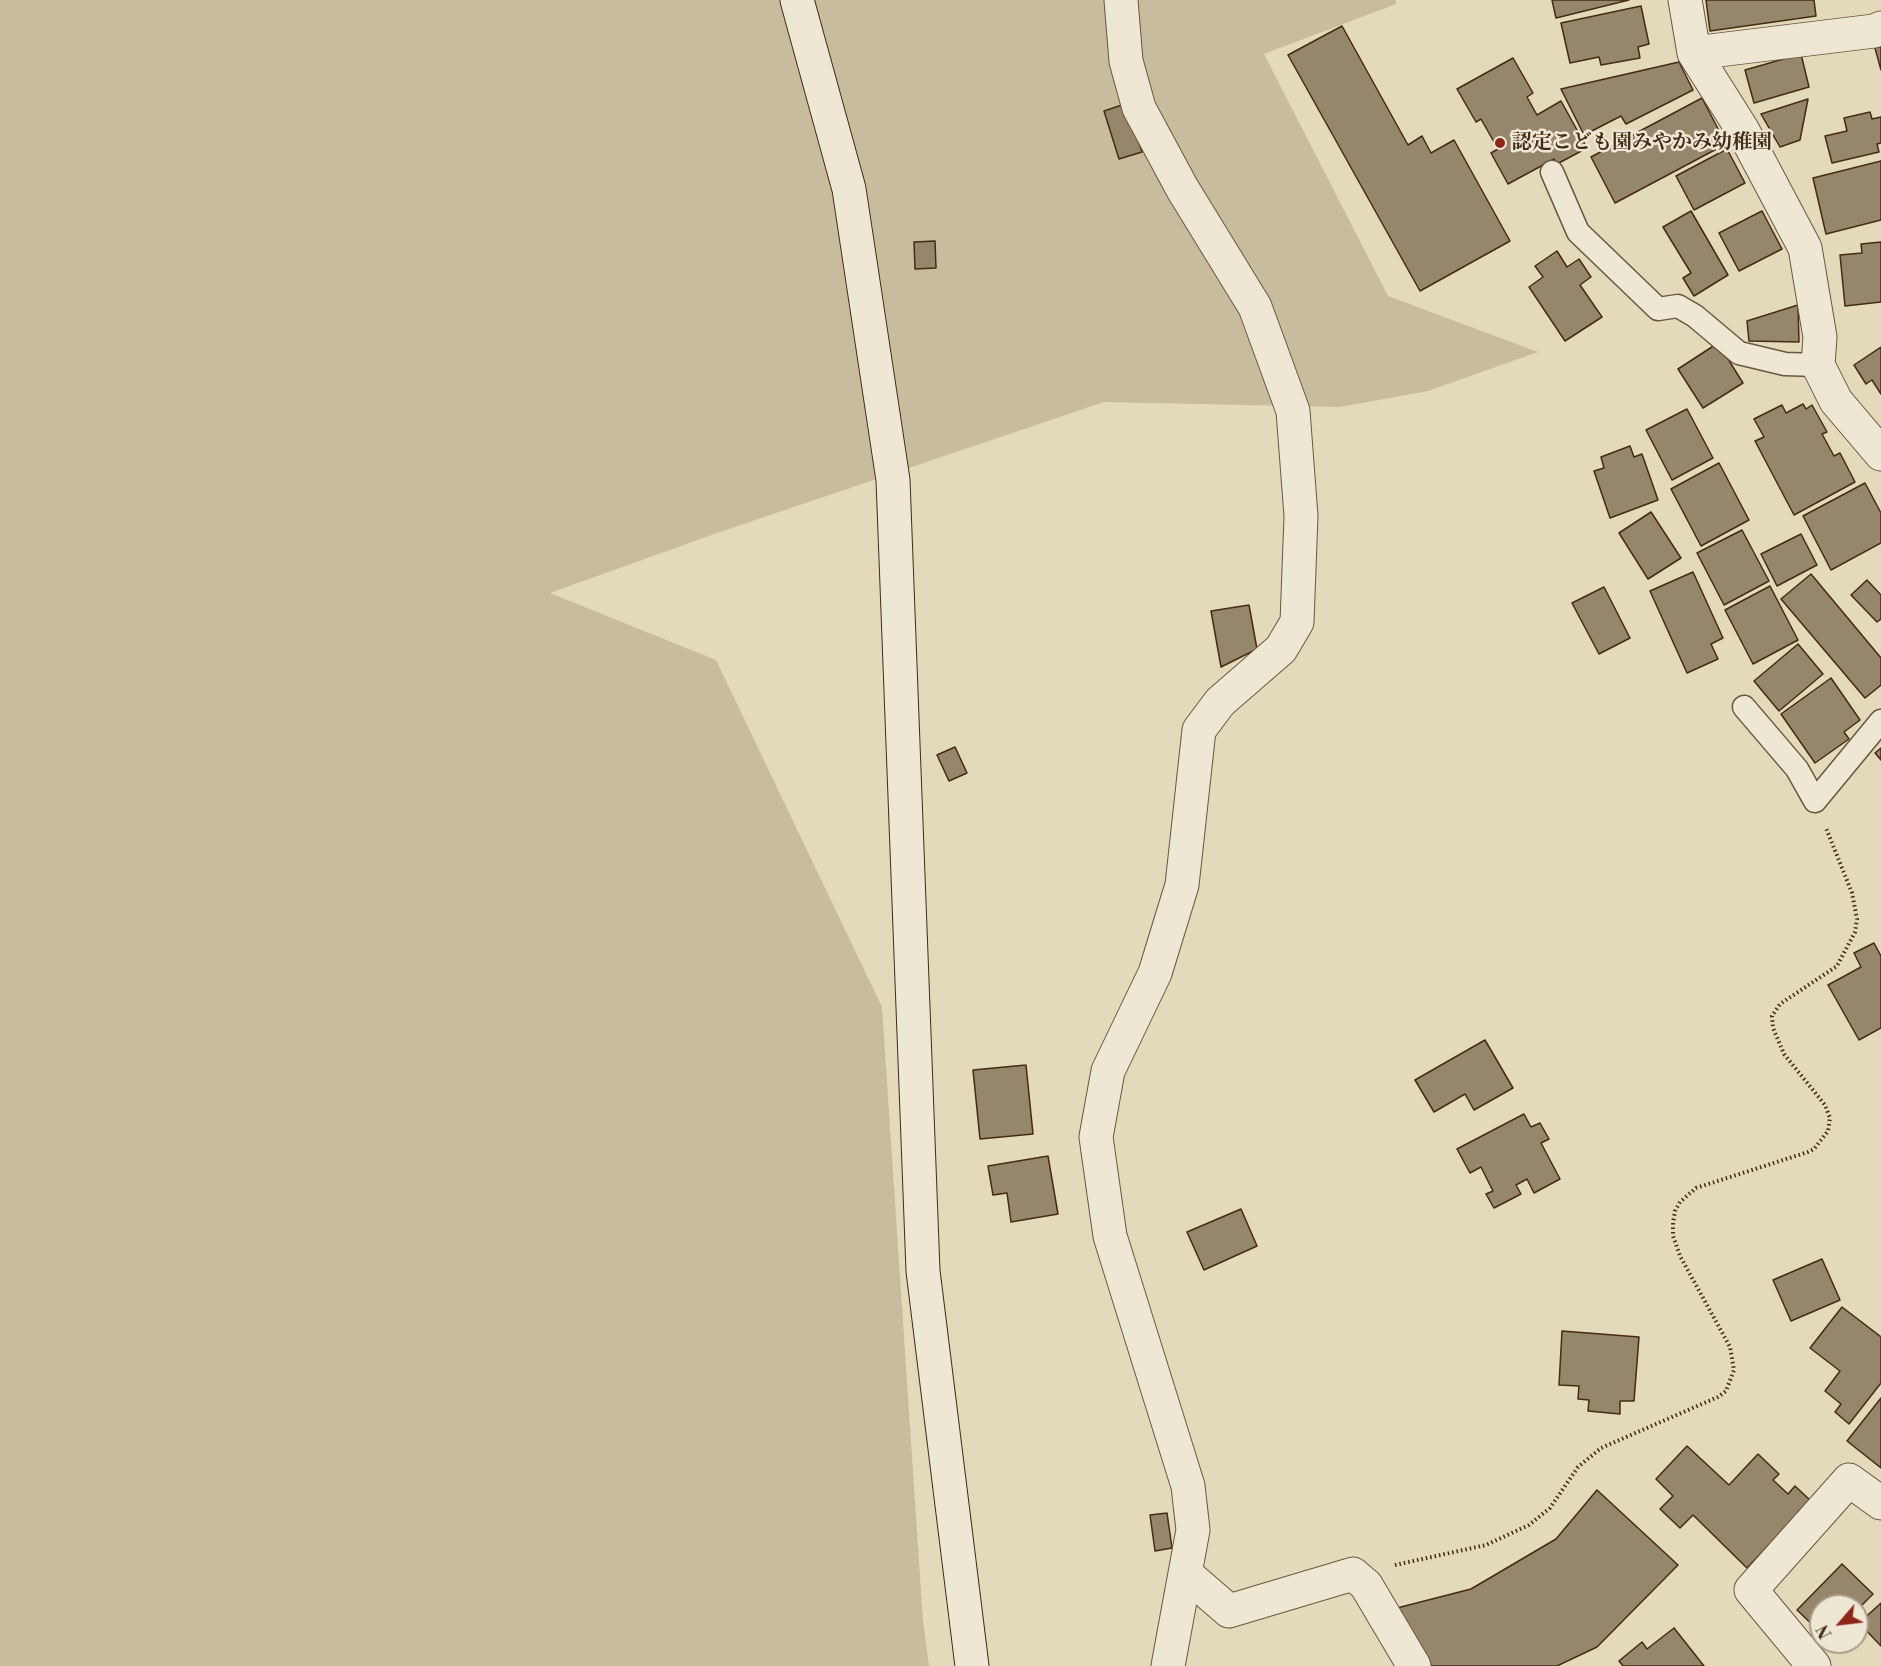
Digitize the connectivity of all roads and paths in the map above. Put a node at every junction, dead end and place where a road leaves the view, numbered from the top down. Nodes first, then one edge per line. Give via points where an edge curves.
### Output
1 (797, 0) edge
2 (1121, 0) edge
3 (1685, 0) edge
4 (1881, 28) edge
5 (1694, 53) junction
6 (1552, 172) dead end
7 (1818, 366) junction
8 (1881, 454) edge
9 (1744, 707) dead end
10 (1881, 721) edge
11 (1815, 801) junction
12 (1881, 1503) edge
13 (1185, 1573) junction
14 (1353, 1574) junction
15 (1805, 1663) edge
16 (972, 1666) edge
17 (1168, 1666) edge
18 (1414, 1666) edge

1 - 16 street via 849,189 893,480 923,1272
2 - 13 street via 1126,61 1139,108 1182,188 1255,307 1293,411 1301,516 1296,622 1281,649 1220,702 1199,730 1182,885 1155,974 1108,1071 1096,1137 1110,1236 1188,1486 1192,1530
3 - 5 street
4 - 5 street
5 - 7 street via 1742,129 1805,248 1820,336
6 - 7 lane via 1578,232 1658,309 1678,306 1739,353 1785,364
7 - 8 street via 1836,400
9 - 11 lane via 1797,769
10 - 11 lane
11 - 14 path via 1852,893 1855,932 1837,966 1780,1004 1772,1016 1784,1054 1825,1105 1830,1118 1828,1131 1815,1149 1696,1188 1680,1202 1673,1223 1680,1256 1730,1347 1734,1370 1726,1391 1600,1448 1578,1467 1550,1508 1529,1525 1486,1545
12 - 15 street via 1849,1480 1750,1590
13 - 14 street via 1229,1611
13 - 17 street
14 - 18 street via 1366,1585

